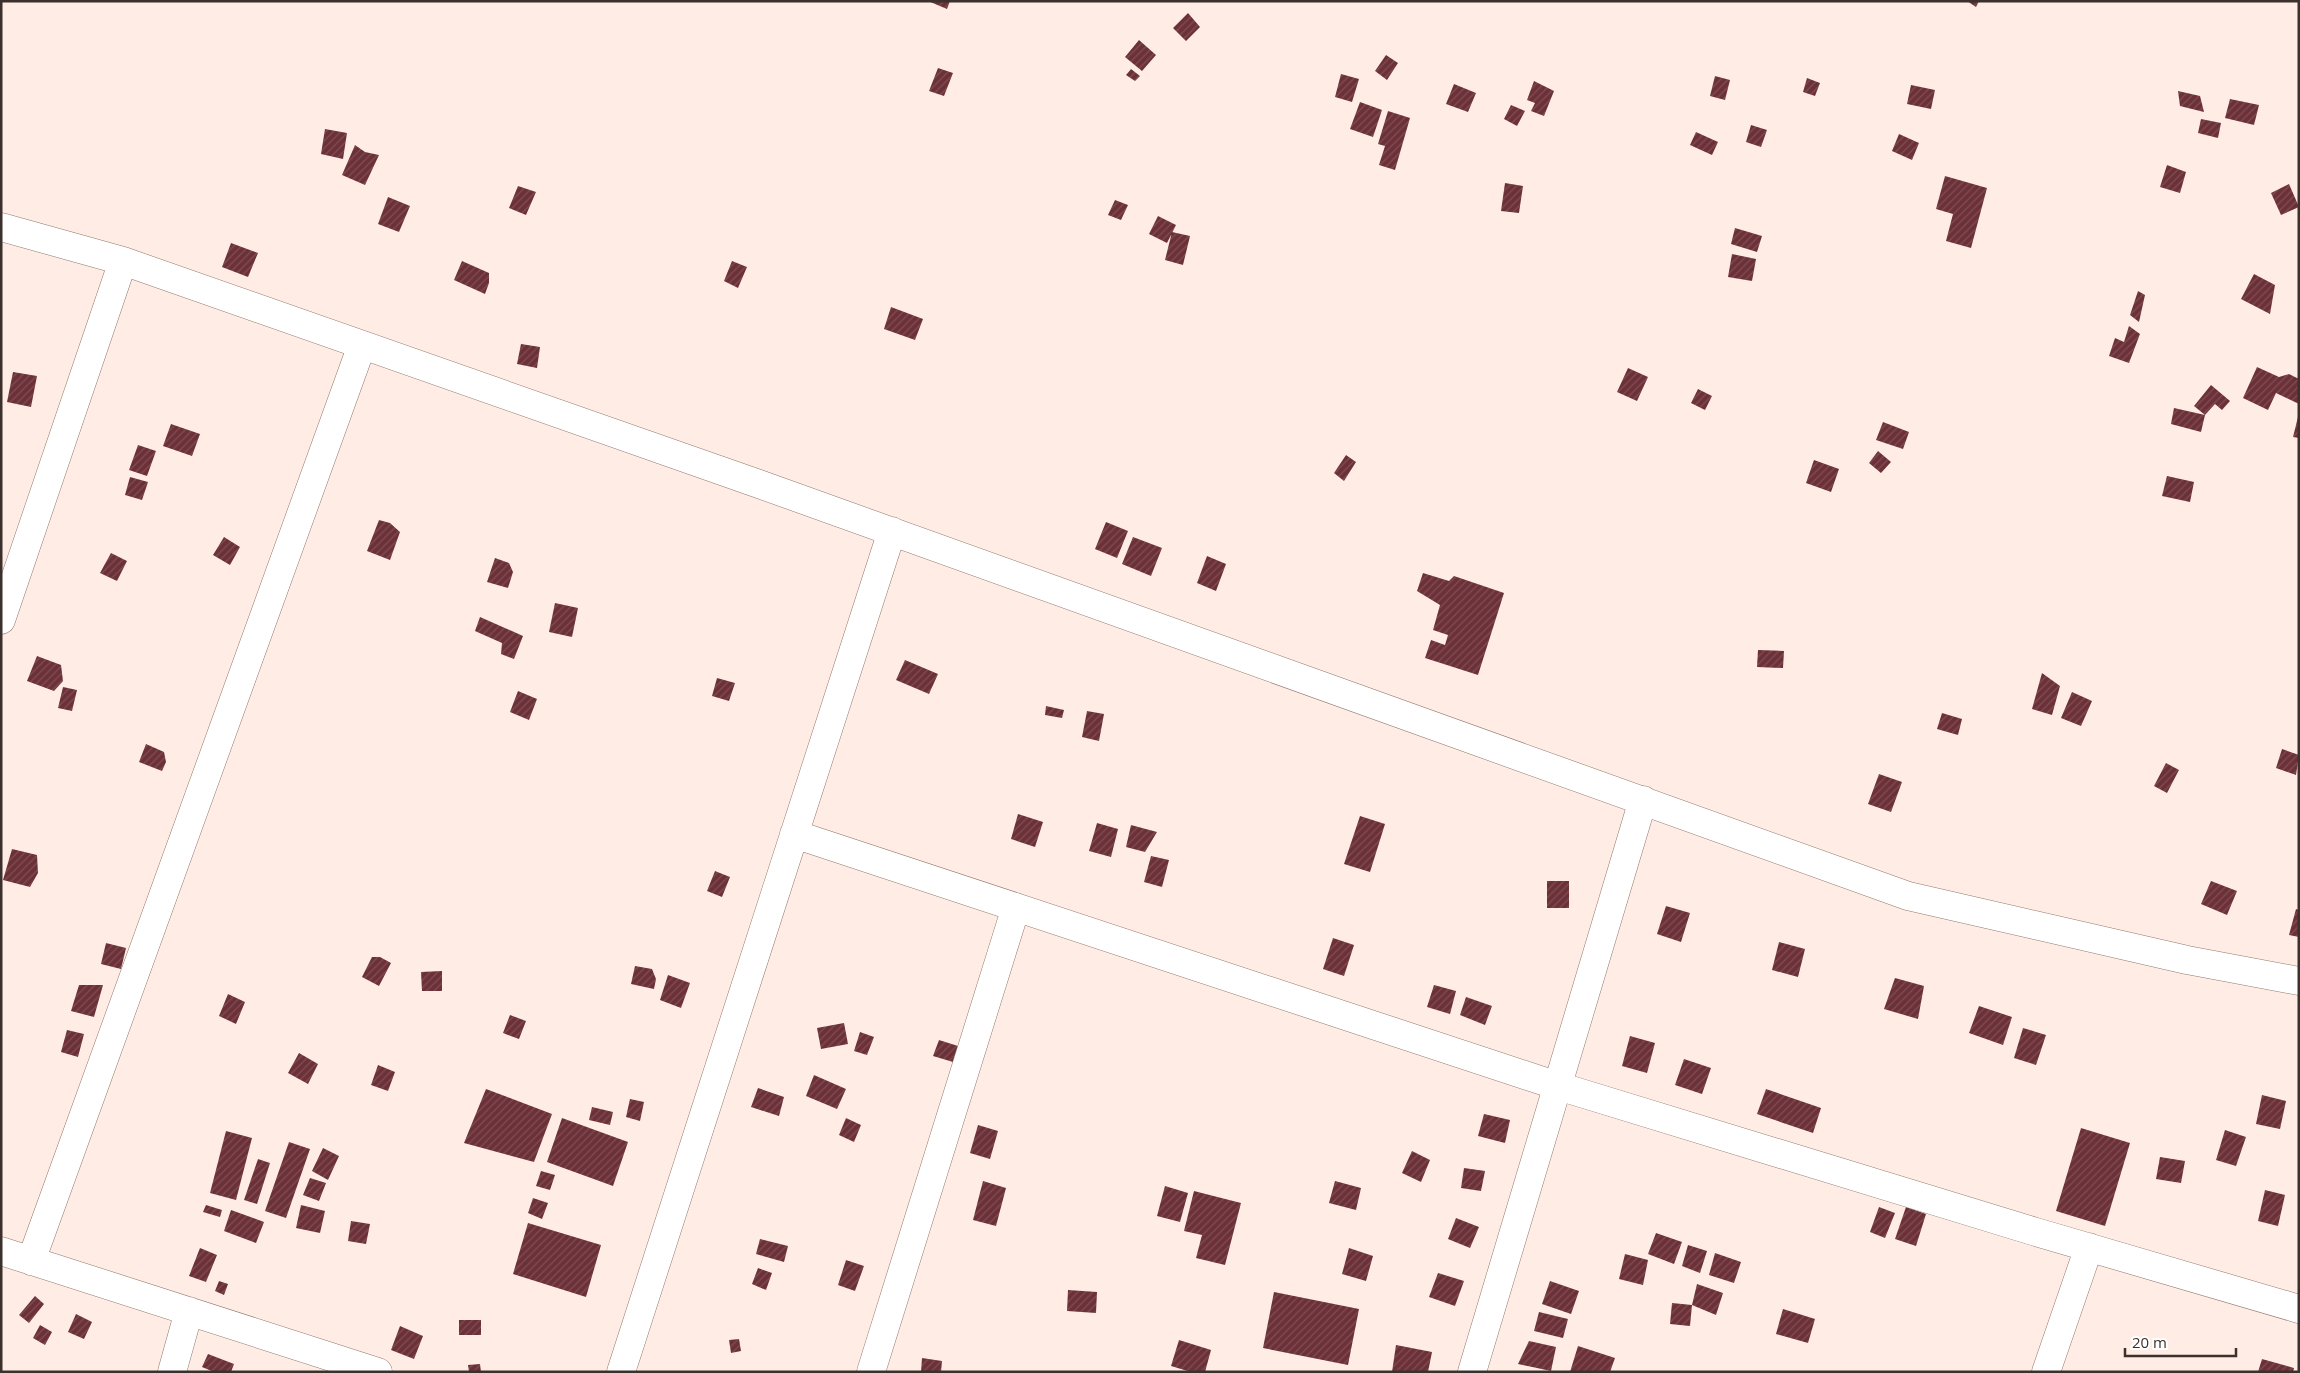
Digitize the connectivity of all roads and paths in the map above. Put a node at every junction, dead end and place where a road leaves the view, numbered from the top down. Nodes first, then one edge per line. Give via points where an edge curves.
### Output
1 (1, 227) edge
2 (124, 261) junction
3 (362, 345) junction
4 (892, 531) junction
5 (6, 593) edge
6 (1, 620) edge
7 (1643, 800) junction
8 (794, 834) junction
9 (1016, 907) junction
10 (2299, 981) edge
11 (1558, 1086) junction
12 (2089, 1247) junction
13 (1, 1251) edge
14 (31, 1261) junction
15 (2299, 1309) edge
16 (189, 1311) junction
17 (363, 1369) edge
18 (172, 1372) edge
19 (621, 1372) edge
20 (871, 1372) edge
21 (1472, 1372) edge
22 (2046, 1372) edge

1 - 2 street
2 - 3 street
2 - 5 street
3 - 4 street
3 - 14 street
4 - 7 street
4 - 8 street
5 - 6 street
7 - 10 street via 1908,896 2148,952
7 - 11 street
8 - 9 street
8 - 19 street
9 - 11 street
9 - 20 street
11 - 12 street
11 - 21 street
12 - 15 street
12 - 22 street
13 - 14 street
14 - 16 street
16 - 17 street
16 - 18 street

